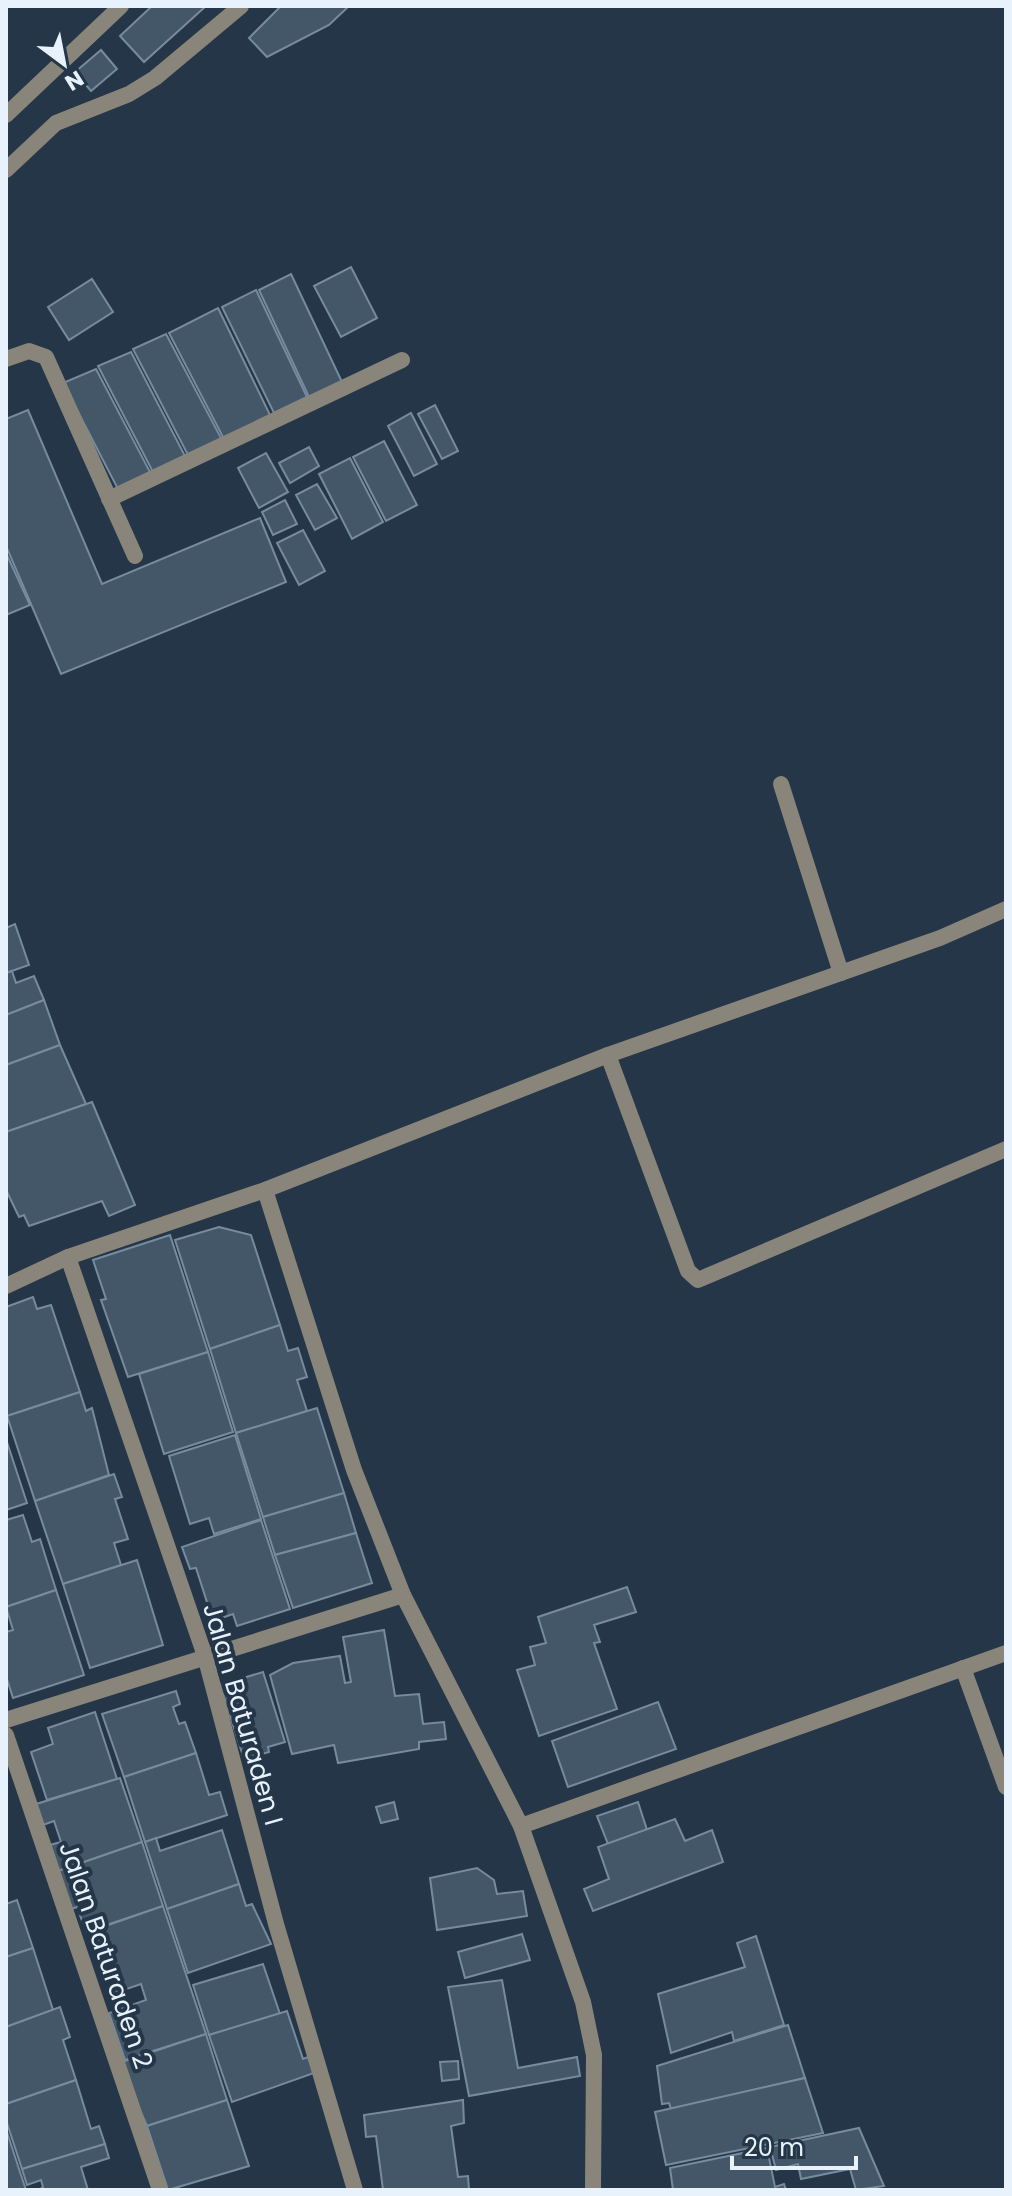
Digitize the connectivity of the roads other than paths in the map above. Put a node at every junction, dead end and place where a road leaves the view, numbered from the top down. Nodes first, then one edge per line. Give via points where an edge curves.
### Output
1 (121, 6) edge
2 (241, 6) edge
3 (6, 115) edge
4 (6, 170) edge
5 (6, 359) edge
6 (402, 360) dead end
7 (109, 499) junction
8 (135, 556) dead end
9 (781, 784) dead end
10 (1006, 909) edge
11 (841, 973) junction
12 (608, 1055) junction
13 (1006, 1149) edge
14 (265, 1190) junction
15 (68, 1257) junction
16 (7, 1282) edge
17 (403, 1595) junction
18 (1006, 1653) edge
19 (205, 1656) junction
20 (963, 1668) junction
21 (6, 1720) edge
22 (6, 1735) edge
23 (1006, 1787) edge
24 (521, 1826) junction
25 (160, 2190) edge
26 (355, 2190) edge
27 (593, 2190) edge

1 - 3 street
2 - 4 street via 155,78 56,123
5 - 7 street via 29,351 46,357
6 - 7 street
7 - 8 street
9 - 11 street
10 - 11 street
11 - 12 street
12 - 13 street via 688,1271 698,1280
12 - 14 street
14 - 15 street
14 - 17 street via 354,1470
15 - 16 street
15 - 19 street, Jalan Baturaden I
17 - 19 street
17 - 24 street
18 - 20 street
19 - 21 street
19 - 26 street, Jalan Baturaden I via 276,1924
20 - 23 street
20 - 24 street
22 - 25 street, Jalan Baturaden 2
24 - 27 street via 583,2002 594,2055

